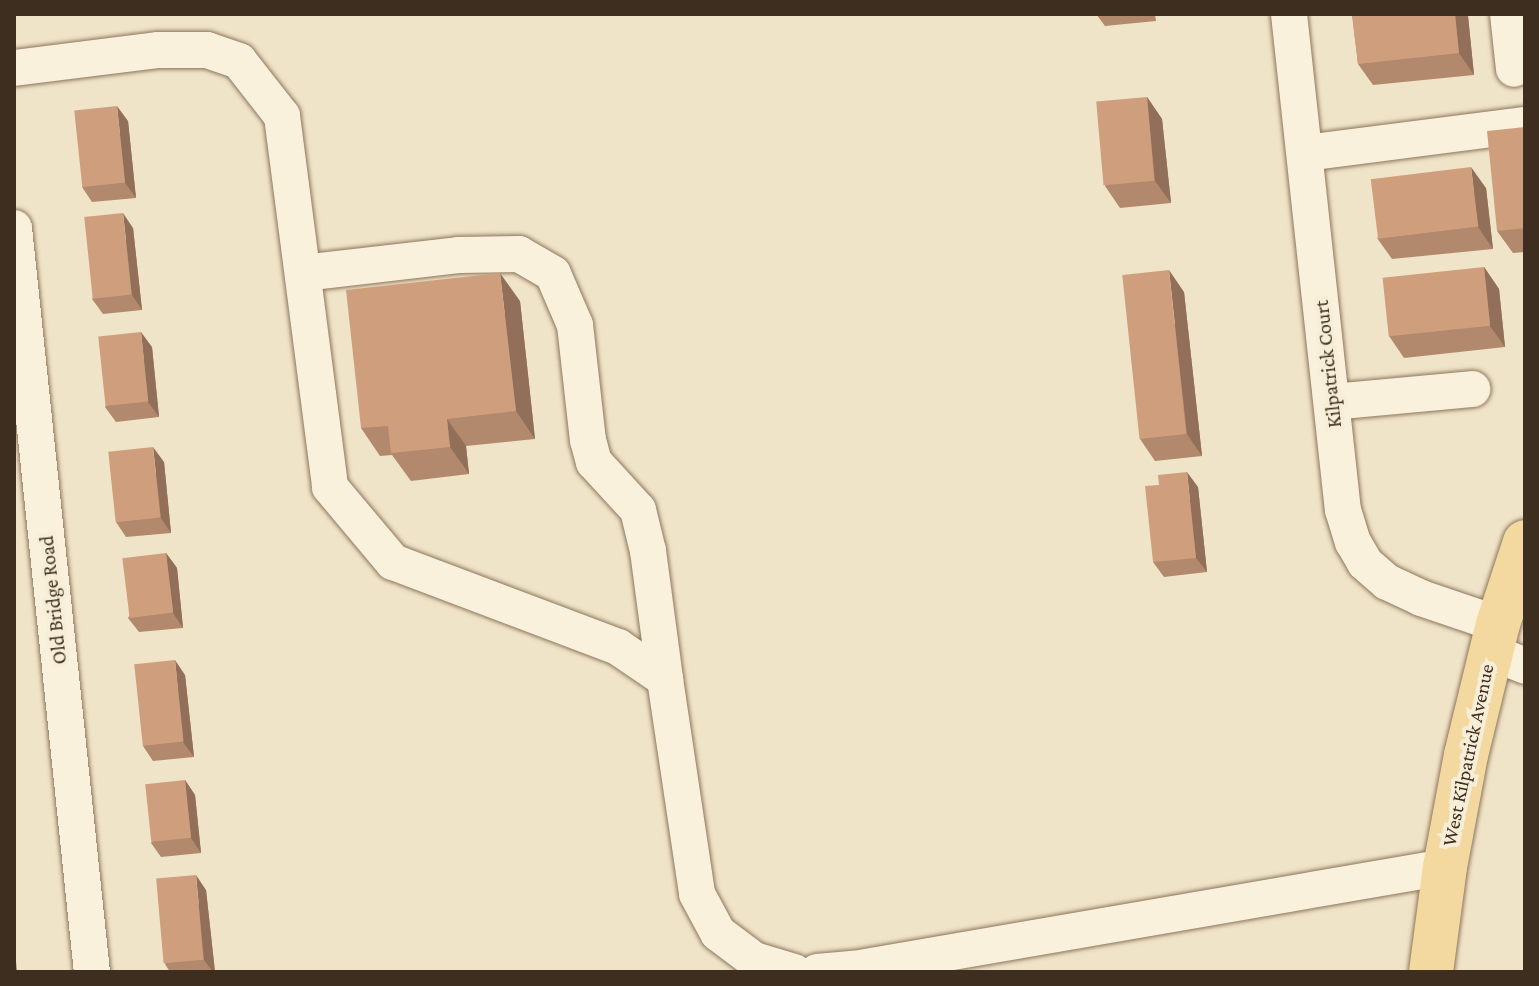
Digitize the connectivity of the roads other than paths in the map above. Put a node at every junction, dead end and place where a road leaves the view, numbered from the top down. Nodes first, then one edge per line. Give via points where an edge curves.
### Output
1 (1289, 14) edge
2 (1508, 14) edge
3 (14, 68) edge
4 (1514, 69) dead end
5 (1525, 125) edge
6 (1305, 153) junction
7 (14, 228) edge
8 (303, 273) junction
9 (1472, 389) dead end
10 (1332, 402) junction
11 (28, 502) edge
12 (1525, 542) edge
13 (1505, 648) edge
14 (665, 679) junction
15 (1445, 867) junction
16 (92, 972) edge
17 (794, 972) edge
18 (817, 972) edge
19 (1431, 972) edge

1 - 6 street, Kilpatrick Court
2 - 4 street
3 - 8 street via 159,50 207,50 239,61 282,116
5 - 6 street
6 - 10 street, Kilpatrick Court
7 - 11 street, Old Bridge Road
8 - 14 street via 330,487 393,562 618,647
8 - 14 street via 458,255 519,254 553,274 575,325 594,462 638,510
9 - 10 street
10 - 13 street, Kilpatrick Court via 1343,510 1365,563 1387,582
11 - 16 street, Old Bridge Road
12 - 13 main road, West Kilpatrick Avenue
13 - 15 main road, West Kilpatrick Avenue via 1466,755
14 - 17 street via 697,894 718,933 754,960
15 - 18 street
15 - 19 main road, West Kilpatrick Avenue

